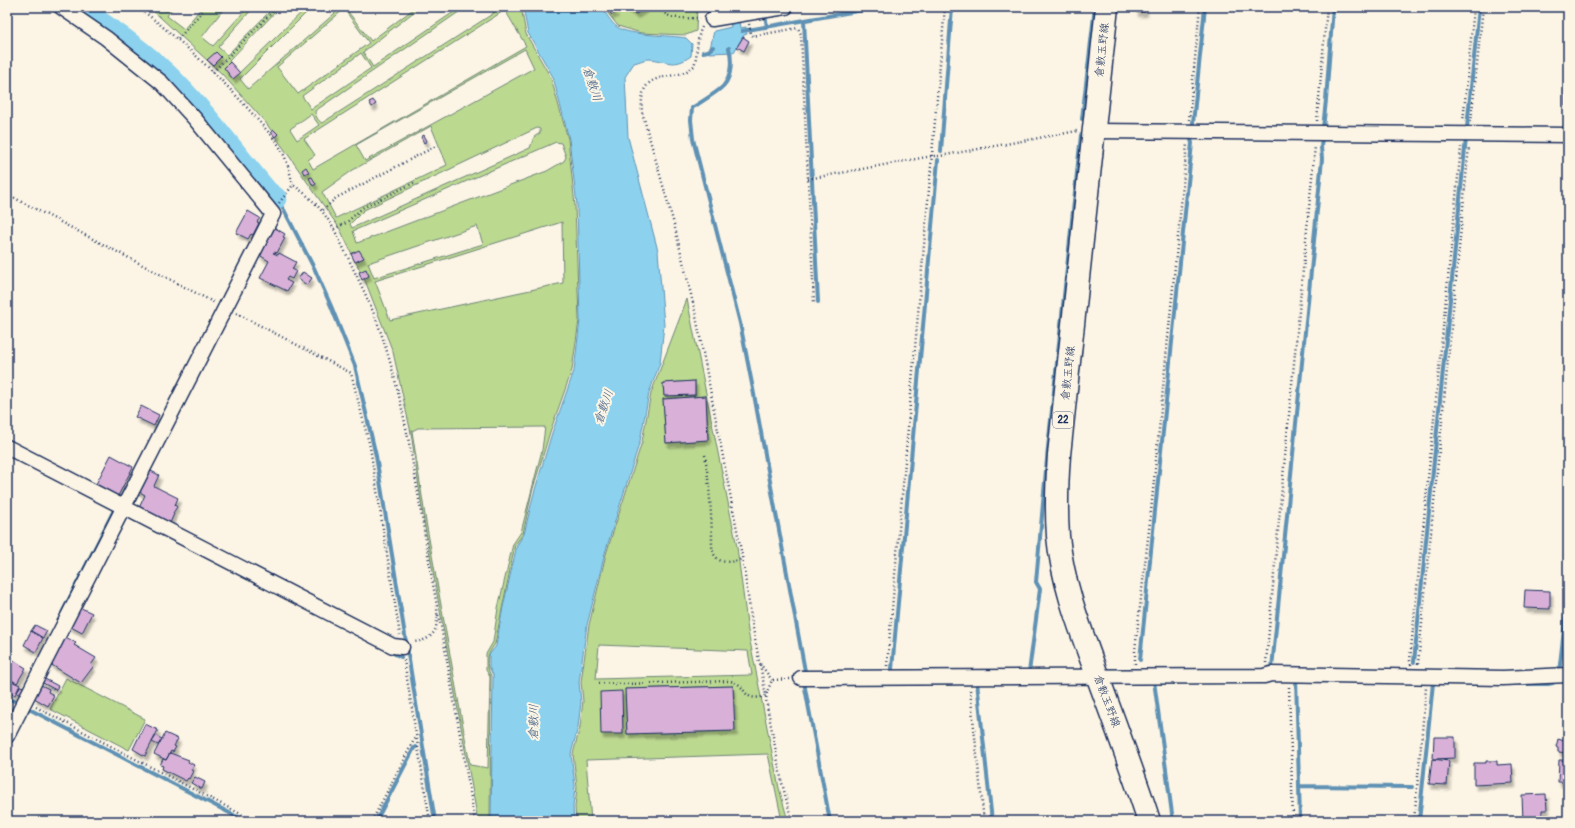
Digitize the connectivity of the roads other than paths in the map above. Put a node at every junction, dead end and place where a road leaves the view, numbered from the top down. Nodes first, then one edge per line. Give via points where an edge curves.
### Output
1 (61, 7) edge
2 (786, 7) edge
3 (1107, 7) edge
4 (712, 19) road end
5 (1094, 131) junction
6 (1568, 135) edge
7 (7, 446) edge
8 (123, 507) junction
9 (406, 645) road end
10 (1561, 675) edge
11 (1098, 677) junction
12 (805, 678) road end
13 (7, 736) edge
14 (1149, 821) edge

1 - 8 street via 106,38 162,83 273,214 221,306
2 - 4 street
3 - 5 main road, 倉敷玉野線 / 22
5 - 6 street
5 - 11 main road, 倉敷玉野線 / 22 via 1056,495 1058,537 1066,581
7 - 8 street
8 - 9 street via 393,646
8 - 13 street
10 - 11 street via 1503,678 1289,674
11 - 12 street
11 - 14 main road, 倉敷玉野線 / 22

